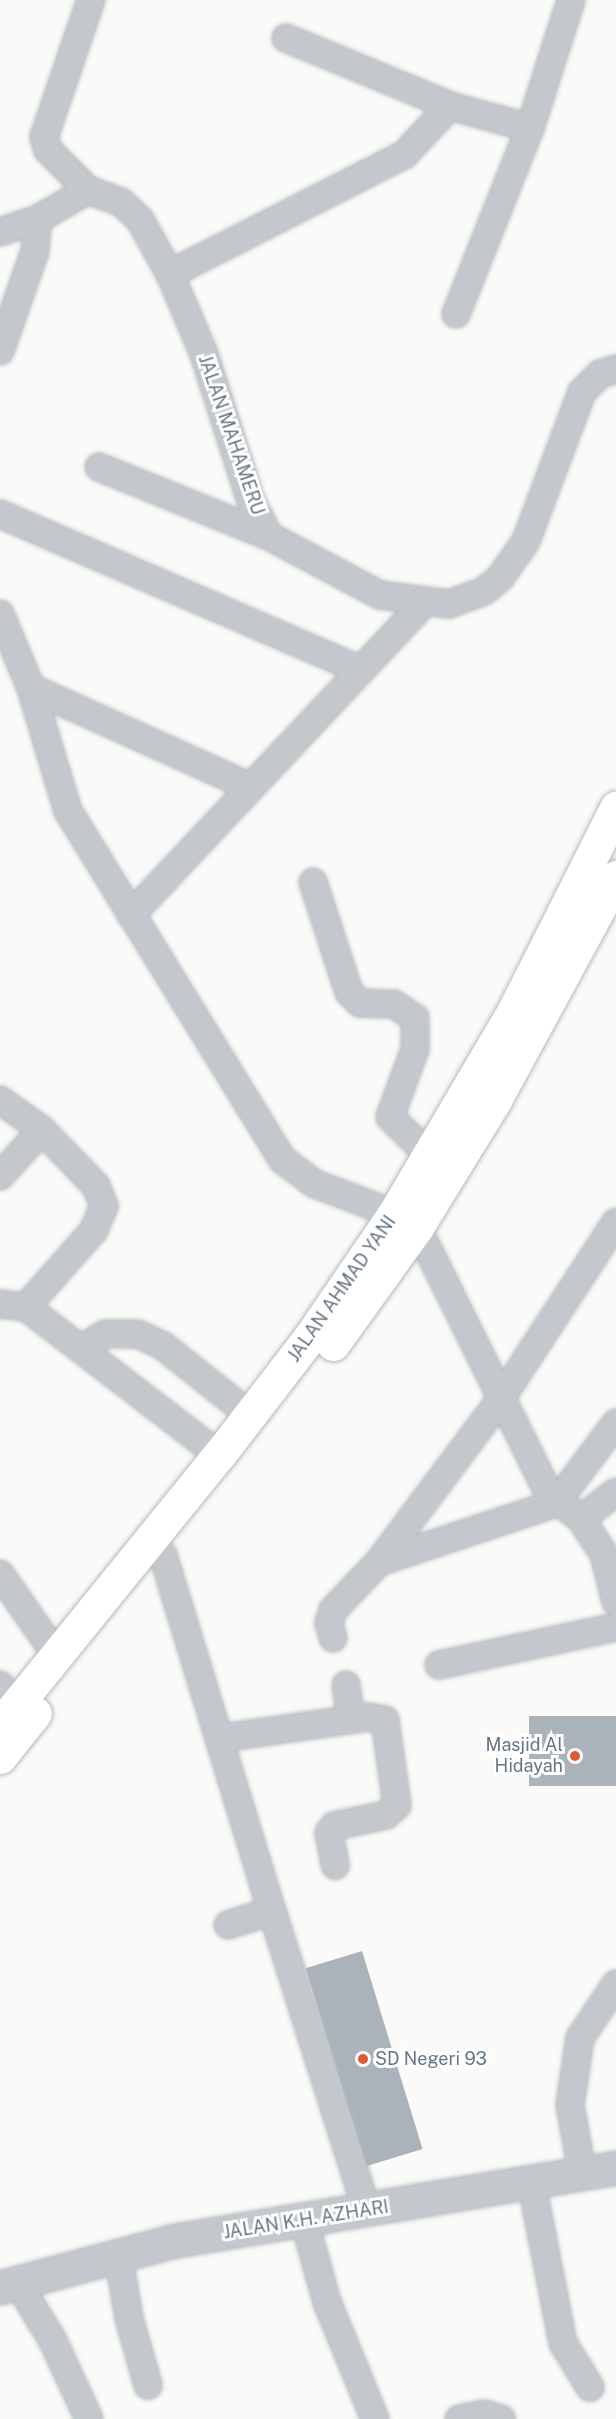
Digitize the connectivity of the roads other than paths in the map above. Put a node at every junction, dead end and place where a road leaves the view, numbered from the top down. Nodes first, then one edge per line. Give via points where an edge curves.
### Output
1 (91, 0) edge
2 (572, 0) edge
3 (286, 38) dead end
4 (450, 106) junction
5 (530, 128) junction
6 (88, 190) junction
7 (38, 219) junction
8 (0, 232) edge
9 (170, 274) junction
10 (456, 314) dead end
11 (0, 351) edge
12 (616, 369) edge
13 (99, 467) dead end
14 (0, 514) edge
15 (269, 536) junction
16 (423, 604) junction
17 (0, 614) edge
18 (360, 670) junction
19 (31, 688) junction
20 (250, 787) junction
21 (616, 808) edge
22 (616, 877) edge
23 (313, 882) dead end
24 (131, 915) junction
25 (0, 1100) edge
26 (42, 1130) junction
27 (430, 1156) junction
28 (0, 1176) edge
29 (406, 1221) junction
30 (616, 1222) edge
31 (10, 1302) edge
32 (81, 1349) junction
33 (500, 1400) junction
34 (250, 1415) junction
35 (616, 1423) edge
36 (219, 1455) junction
37 (616, 1492) edge
38 (556, 1503) junction
39 (581, 1519) junction
40 (163, 1555) junction
41 (379, 1562) junction
42 (0, 1574) edge
43 (616, 1602) edge
44 (616, 1627) edge
45 (333, 1638) dead end
46 (57, 1656) junction
47 (439, 1665) dead end
48 (345, 1685) dead end
49 (5, 1705) edge
50 (351, 1720) junction
51 (221, 1738) junction
52 (0, 1757) edge
53 (335, 1865) dead end
54 (272, 1911) junction
55 (228, 1925) dead end
56 (616, 1984) edge
57 (616, 2168) edge
58 (582, 2171) junction
59 (531, 2180) junction
60 (367, 2210) junction
61 (304, 2220) junction
62 (118, 2253) junction
63 (9, 2285) edge
64 (148, 2385) dead end
65 (590, 2387) dead end
66 (89, 2419) edge
67 (375, 2419) edge
68 (459, 2419) edge
69 (501, 2419) edge

1 - 6 street via 44,137 48,150
2 - 5 street
3 - 4 street
4 - 5 street
4 - 9 street via 404,155
5 - 10 street
6 - 7 street
6 - 9 street, JALAN MAHAMERU via 121,202 140,220
7 - 8 street
7 - 11 street via 35,251
9 - 15 street, JALAN MAHAMERU via 204,354 250,501
12 - 16 street, JALAN MAHAMERU via 600,374 582,392 516,560 500,578 467,599
13 - 15 street
14 - 18 street
15 - 16 street, JALAN MAHAMERU via 380,595
16 - 18 street
17 - 19 street
18 - 20 street
19 - 20 street
19 - 24 street via 68,811
20 - 24 street
21 - 27 highway, JALAN AHMAD YANI via 513,1012
22 - 29 highway, JALAN AHMAD YANI via 495,1100
23 - 27 street via 349,992 360,1003 394,1004 415,1018 415,1049 390,1117
24 - 29 street via 283,1160 313,1183
25 - 26 street
26 - 28 street
26 - 31 street via 96,1186 104,1206 94,1230
27 - 29 highway, JALAN AHMAD YANI
29 - 33 street
29 - 34 highway, JALAN AHMAD YANI
29 - 40 highway, JALAN AHMAD YANI via 315,1368
30 - 33 street
31 - 32 street
32 - 34 street via 105,1334 138,1334 162,1346
32 - 36 street
33 - 38 street
33 - 41 street
34 - 36 highway, JALAN AHMAD YANI
35 - 38 street
36 - 46 highway, JALAN AHMAD YANI
37 - 39 street
38 - 39 street
38 - 41 street
39 - 43 street via 604,1554
40 - 51 street
40 - 52 highway, JALAN AHMAD YANI
41 - 45 street via 333,1610 329,1623
42 - 46 street
44 - 47 street
46 - 49 highway, JALAN AHMAD YANI
48 - 50 street
50 - 51 street
50 - 53 street via 385,1720 397,1805 386,1815 334,1826 329,1833
51 - 54 street
54 - 55 street
54 - 60 street
56 - 58 street via 580,2038 570,2105
57 - 58 street, JALAN K.H. AZHARI
58 - 59 street, JALAN K.H. AZHARI
59 - 60 street, JALAN K.H. AZHARI
59 - 65 street via 563,2343
60 - 61 street, JALAN K.H. AZHARI
61 - 62 street, JALAN K.H. AZHARI
61 - 67 street via 327,2302
62 - 63 street, JALAN K.H. AZHARI
62 - 64 street via 129,2318
63 - 66 street via 52,2339
68 - 69 street via 484,2414

